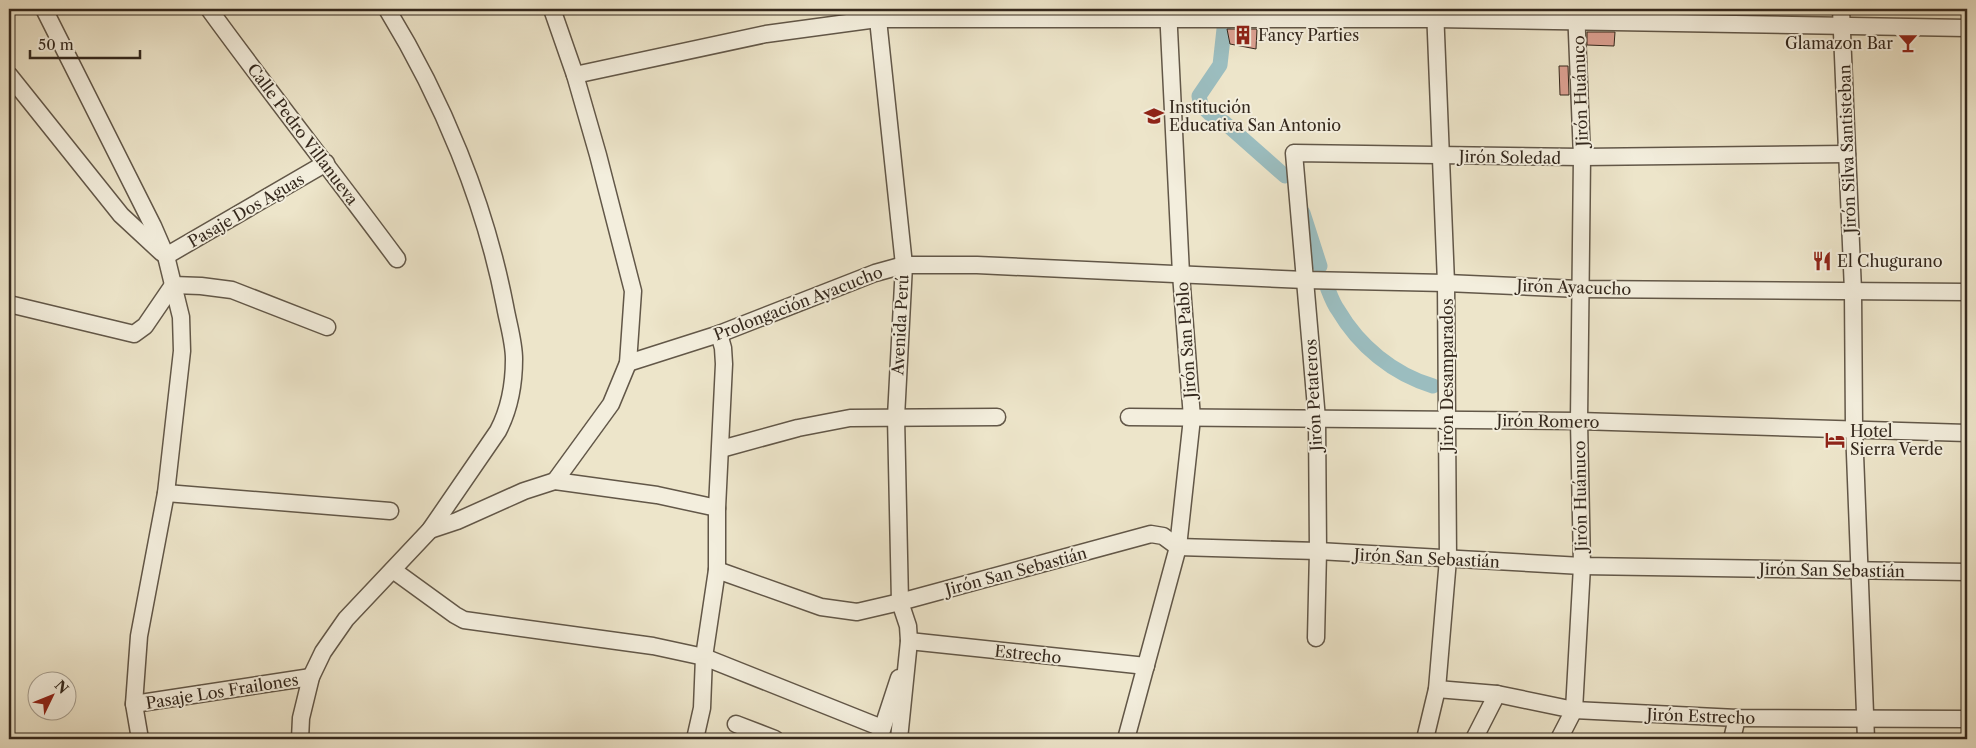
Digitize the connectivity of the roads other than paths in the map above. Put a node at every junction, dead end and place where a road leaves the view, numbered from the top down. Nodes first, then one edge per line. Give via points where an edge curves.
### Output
1 (44, 9) edge
2 (209, 9) edge
3 (387, 9) edge
4 (552, 9) edge
5 (1841, 9) edge
6 (877, 14) edge
7 (1304, 14) edge
8 (1435, 14) edge
9 (1169, 15) edge
10 (1577, 16) edge
11 (1843, 27) junction
12 (1967, 28) edge
13 (9, 75) edge
14 (575, 75) junction
15 (1294, 153) joint
16 (1847, 154) junction
17 (1441, 156) junction
18 (1582, 157) junction
19 (326, 163) junction
20 (166, 256) junction
21 (397, 259) dead end
22 (904, 265) junction
23 (1180, 274) junction
24 (1305, 280) junction
25 (1446, 283) junction
26 (173, 285) junction
27 (1579, 289) junction
28 (1853, 291) junction
29 (1967, 292) edge
30 (9, 304) edge
31 (327, 327) dead end
32 (719, 334) junction
33 (628, 364) junction
34 (896, 417) junction
35 (997, 417) dead end
36 (1129, 417) dead end
37 (1192, 418) junction
38 (1317, 419) junction
39 (1448, 419) junction
40 (1579, 421) junction
41 (1854, 428) junction
42 (1967, 433) edge
43 (721, 448) junction
44 (555, 481) junction
45 (166, 493) junction
46 (717, 508) junction
47 (390, 511) dead end
48 (430, 530) junction
49 (1178, 547) junction
50 (1318, 551) junction
51 (1448, 559) junction
52 (1582, 566) junction
53 (393, 570) junction
54 (717, 570) junction
55 (1859, 571) junction
56 (1967, 572) edge
57 (900, 602) junction
58 (1316, 638) dead end
59 (909, 641) junction
60 (704, 657) junction
61 (907, 665) junction
62 (1146, 666) junction
63 (310, 677) junction
64 (1437, 689) junction
65 (1497, 694) junction
66 (134, 704) junction
67 (1574, 710) junction
68 (1737, 718) junction
69 (1867, 718) junction
70 (1967, 719) edge
71 (736, 724) dead end
72 (881, 734) edge
73 (140, 739) edge
74 (300, 739) edge
75 (695, 739) edge
76 (775, 739) edge
77 (899, 739) edge
78 (1126, 739) edge
79 (1425, 739) edge
80 (1474, 739) edge
81 (1559, 739) edge
82 (1732, 739) edge
83 (1866, 739) edge

1 - 20 street
2 - 19 street, Calle Pedro Villanueva
3 - 48 street via 414,52 464,165 502,290 514,357 512,393 498,432
4 - 14 street
5 - 11 street, Jirón Silva Santisteban
6 - 9 street
6 - 14 street
6 - 22 street, Avenida Perú
7 - 8 street
7 - 9 street
8 - 10 street
8 - 17 street, Jirón Desamparados
9 - 23 street, Jirón San Pablo
10 - 11 street
10 - 18 street, Jirón Huánuco
11 - 12 street
11 - 16 street, Jirón Silva Santisteban
13 - 20 street via 122,215
14 - 33 street via 633,290
15 - 17 street, Jirón Soledad
15 - 24 street, Jirón Petateros
16 - 18 street, Jirón Soledad
16 - 28 street, Jirón Silva Santisteban
17 - 18 street, Jirón Soledad
17 - 25 street, Jirón Desamparados
18 - 27 street, Jirón Huánuco
19 - 20 street, Pasaje Dos Aguas
19 - 21 street, Calle Pedro Villanueva
20 - 26 street
22 - 23 street, Prolongación Ayacucho
22 - 32 street, Prolongación Ayacucho via 875,272
22 - 34 street, Avenida Perú
23 - 24 street, Jirón Ayacucho
23 - 37 street, Jirón San Pablo
24 - 25 street, Jirón Ayacucho
24 - 38 street, Jirón Petateros
25 - 27 street, Jirón Ayacucho
25 - 39 street, Jirón Desamparados
26 - 30 street via 145,326 134,334
26 - 31 street via 232,290
26 - 45 street via 181,317 182,351
27 - 28 street, Jirón Ayacucho
27 - 40 street, Jirón Huánuco
28 - 29 street, Jirón Ayacucho
28 - 41 street, Jirón Silva Santisteban
32 - 33 street, Prolongación Ayacucho
32 - 43 street via 724,364
33 - 44 street via 611,404
34 - 35 street
34 - 43 street via 850,418
34 - 57 street, Avenida Perú
36 - 37 street, Jirón Romero
37 - 38 street, Jirón Romero
37 - 49 street, Jirón San Pablo
38 - 39 street, Jirón Romero
38 - 50 street, Jirón Petateros
39 - 40 street, Jirón Romero
39 - 51 street, Jirón Desamparados
40 - 41 street, Jirón Romero
40 - 52 street, Jirón Huánuco
41 - 42 street, Jirón Romero
41 - 55 street, Jirón Silva Santisteban
43 - 46 street
44 - 46 street via 657,495
44 - 48 street
45 - 47 street
45 - 66 street via 139,636
46 - 54 street
48 - 53 street
49 - 50 street, Jirón San Sebastián
49 - 57 street, Jirón San Sebastián via 1163,536 1151,534
49 - 62 street, Jirón San Pablo
50 - 51 street, Jirón San Sebastián
50 - 58 street, Jirón Petateros
51 - 52 street, Jirón San Sebastián
51 - 64 street, Jirón Desamparados
52 - 55 street, Jirón San Sebastián
52 - 67 street, Jirón Huánuco
53 - 60 street via 464,620 653,646
53 - 63 street via 346,619
54 - 57 street, Jirón San Sebastián via 841,611 857,612
54 - 60 street
55 - 56 street, Jirón San Sebastián
55 - 69 street, Jirón Silva Santisteban
57 - 59 street, Avenida Perú
59 - 61 street, Avenida Perú
59 - 62 street, Estrecho
60 - 72 street
60 - 75 street via 702,708
61 - 72 street via 900,676
61 - 77 street, Avenida Perú
62 - 78 street, Jirón San Pablo
63 - 66 street, Pasaje Los Frailones
63 - 74 street
64 - 65 street, Jirón Estrecho
64 - 79 street, Jirón Desamparados
65 - 67 street, Jirón Estrecho
65 - 80 street
66 - 73 street
67 - 68 street, Jirón Estrecho
67 - 81 street, Jirón Huánuco
68 - 69 street, Jirón Estrecho
68 - 82 street
69 - 70 street, Jirón Estrecho
69 - 83 street, Jirón Silva Santisteban
71 - 76 street

